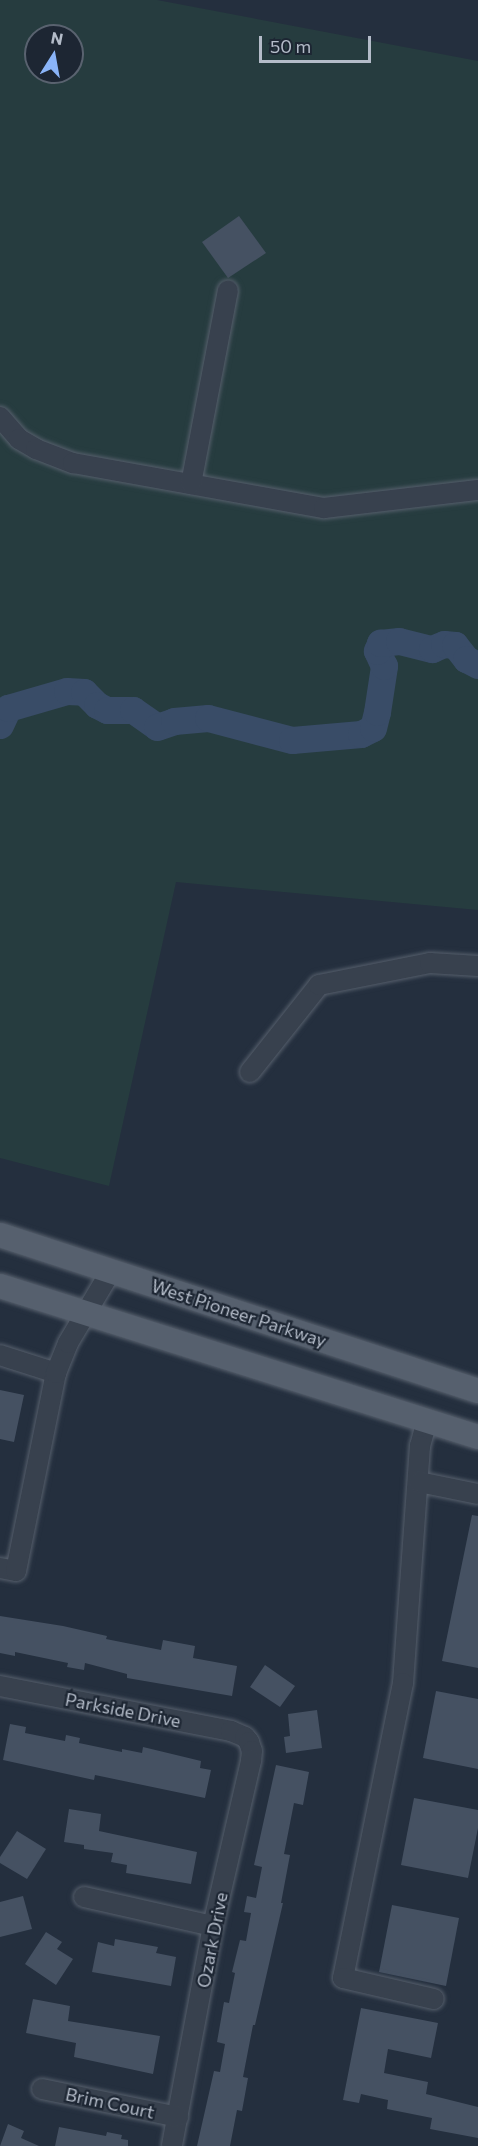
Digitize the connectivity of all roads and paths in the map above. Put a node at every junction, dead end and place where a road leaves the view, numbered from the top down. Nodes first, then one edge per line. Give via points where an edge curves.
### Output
1 (228, 290) dead end
2 (0, 417) edge
3 (191, 484) junction
4 (478, 490) edge
5 (478, 966) edge
6 (250, 1072) dead end
7 (0, 1235) edge
8 (111, 1271) junction
9 (0, 1286) edge
10 (87, 1315) junction
11 (0, 1355) edge
12 (56, 1373) junction
13 (478, 1391) edge
14 (427, 1420) junction
15 (478, 1437) edge
16 (419, 1482) junction
17 (478, 1494) edge
18 (0, 1568) edge
19 (0, 1686) edge
20 (245, 1737) joint
21 (84, 1897) dead end
22 (213, 1926) junction
23 (434, 1999) dead end
24 (42, 2089) dead end
25 (178, 2117) junction
26 (172, 2146) edge

1 - 3 street
2 - 3 street via 19,439 73,463
3 - 4 street via 324,508
5 - 6 street via 430,963 319,985
7 - 8 main road, West Pioneer Parkway
8 - 10 street
8 - 13 main road, West Pioneer Parkway
9 - 10 main road
10 - 12 street via 68,1343
10 - 14 main road
11 - 12 street
12 - 18 street via 16,1571
14 - 15 main road
14 - 16 street via 420,1446
16 - 17 street
16 - 23 street via 403,1683 343,1978
19 - 20 street, Parkside Drive via 231,1731
20 - 22 street, Ozark Drive via 252,1751
21 - 22 street
22 - 25 street, Ozark Drive
24 - 25 street, Brim Court
25 - 26 street, Ozark Drive

